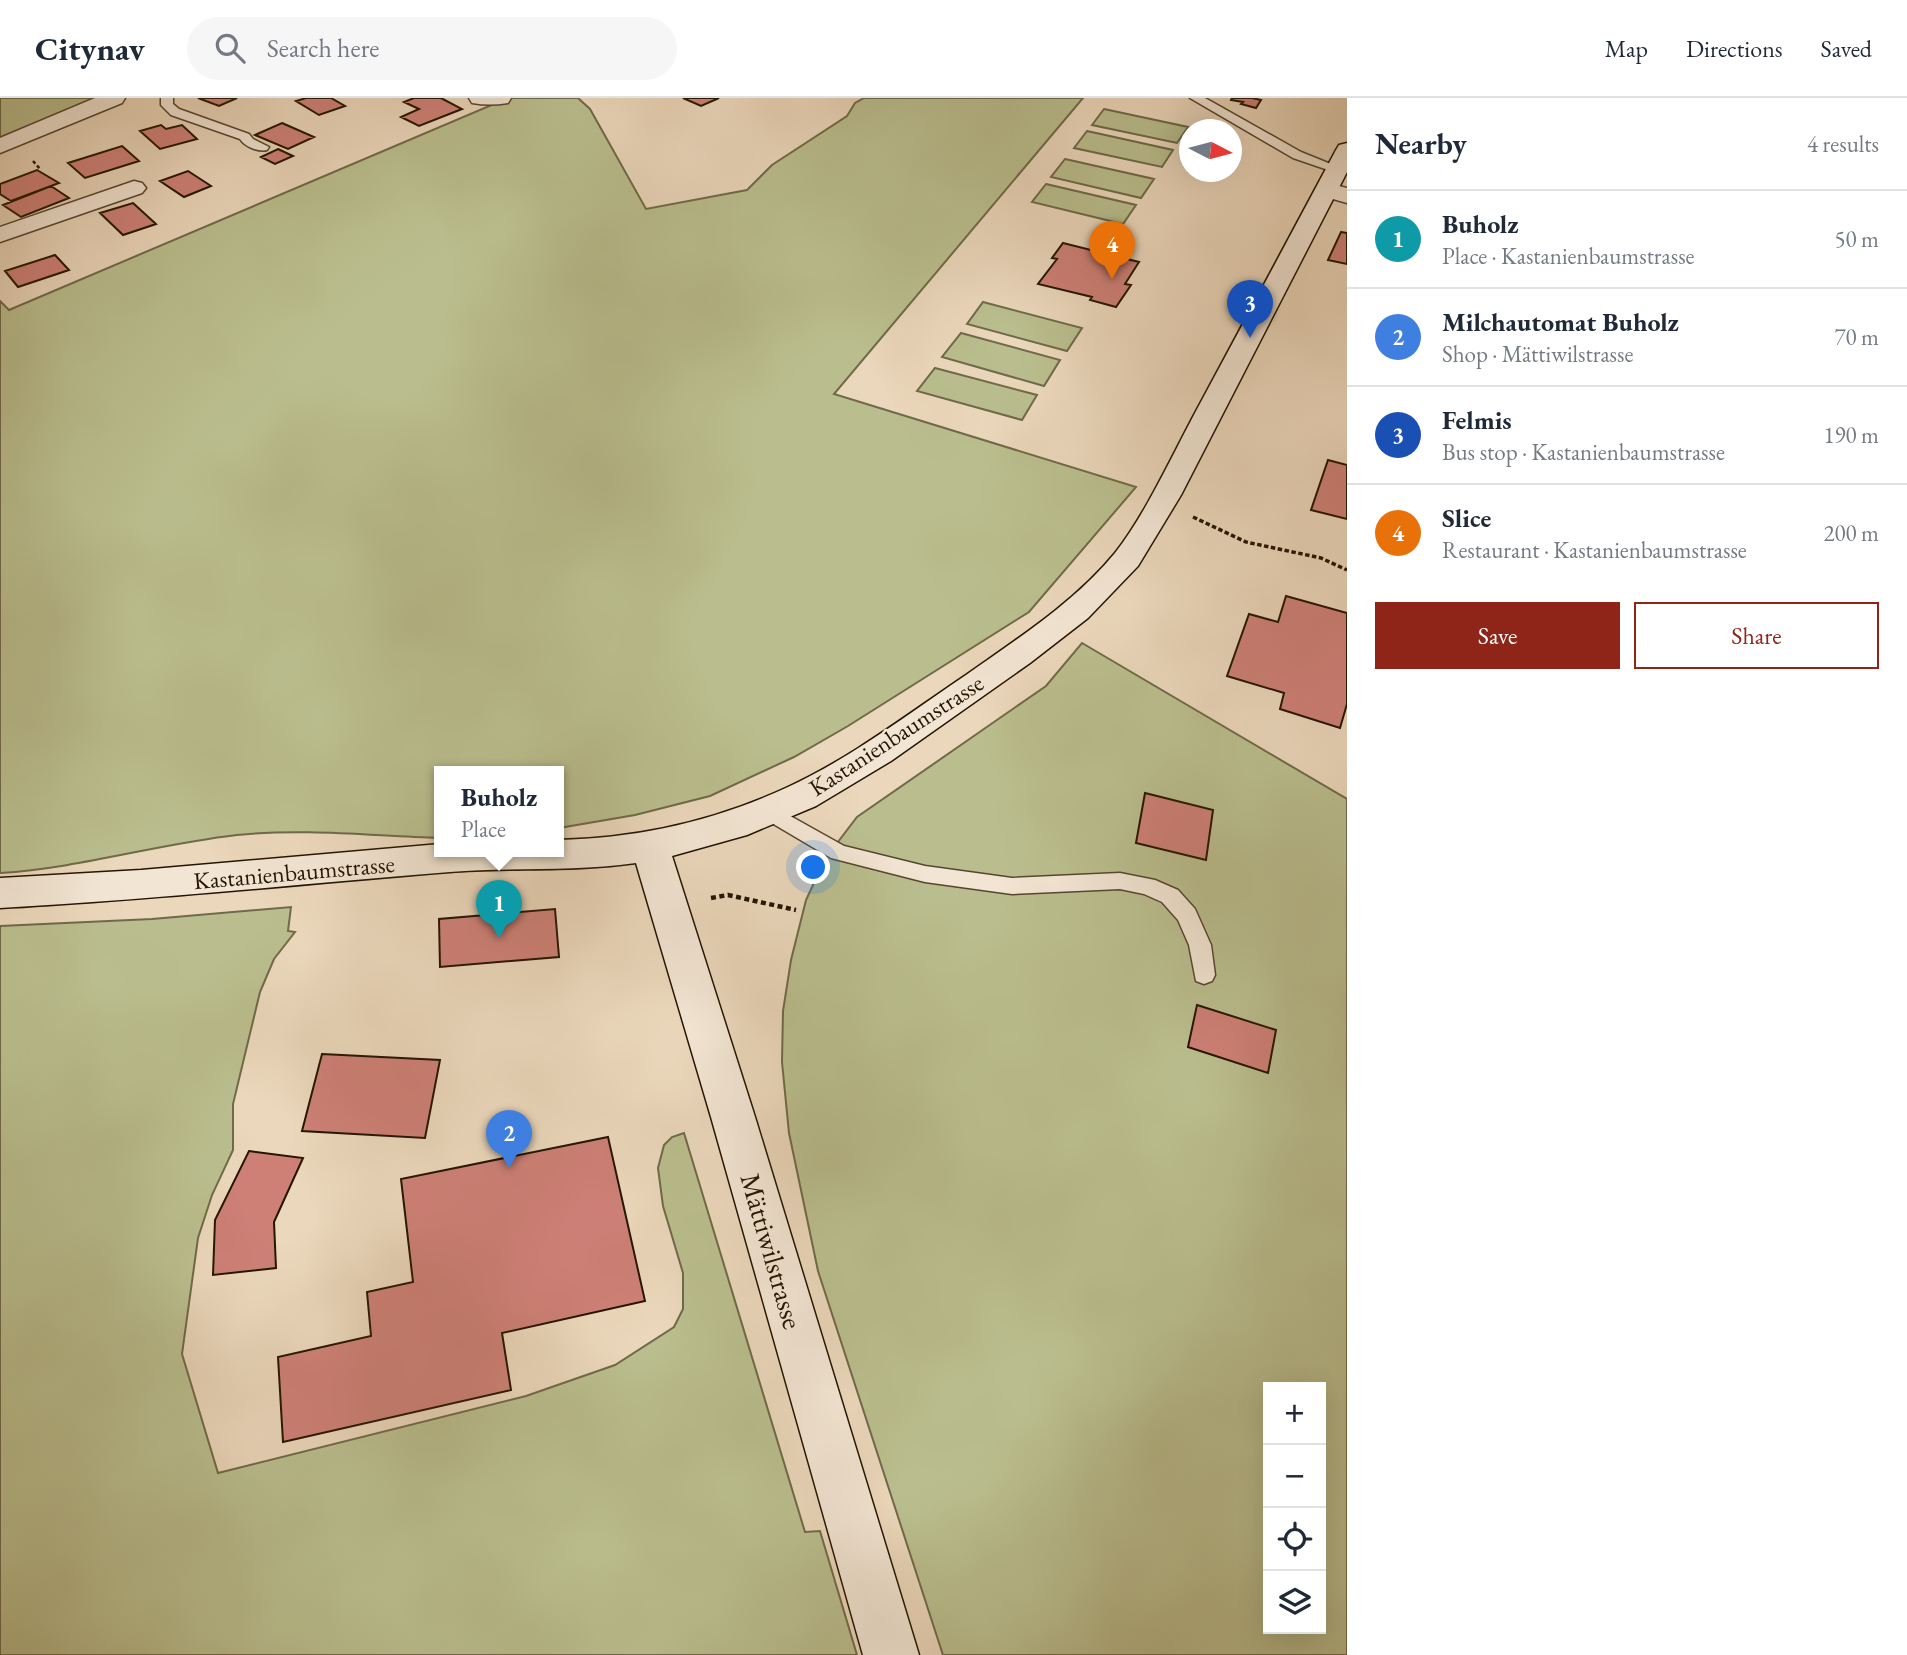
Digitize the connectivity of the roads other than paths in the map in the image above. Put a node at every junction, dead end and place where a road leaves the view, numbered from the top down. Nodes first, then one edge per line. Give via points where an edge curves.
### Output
1 (114, 98) edge
2 (167, 98) edge
3 (480, 98) edge
4 (500, 98) edge
5 (1196, 98) edge
6 (0, 146) edge
7 (263, 147) dead end
8 (1339, 176) edge
9 (134, 188) dead end
10 (0, 235) edge
11 (767, 811) junction
12 (650, 847) junction
13 (564, 854) edge
14 (454, 857) edge
15 (0, 892) edge
16 (1204, 975) dead end
17 (891, 1655) edge

1 - 6 street
2 - 7 lane via 175,113
3 - 4 street
5 - 8 lane
8 - 11 street, Kastanienbaumstrasse via 1127,559 1076,610 878,752 803,796
9 - 10 street
11 - 12 street, Kastanienbaumstrasse via 734,825
11 - 16 lane via 838,852 925,874 1012,886 1120,881 1148,886 1170,896 1187,915 1200,945
12 - 13 street, Kastanienbaumstrasse
12 - 17 street, Mättiwilstrasse
14 - 15 street, Kastanienbaumstrasse via 141,885

